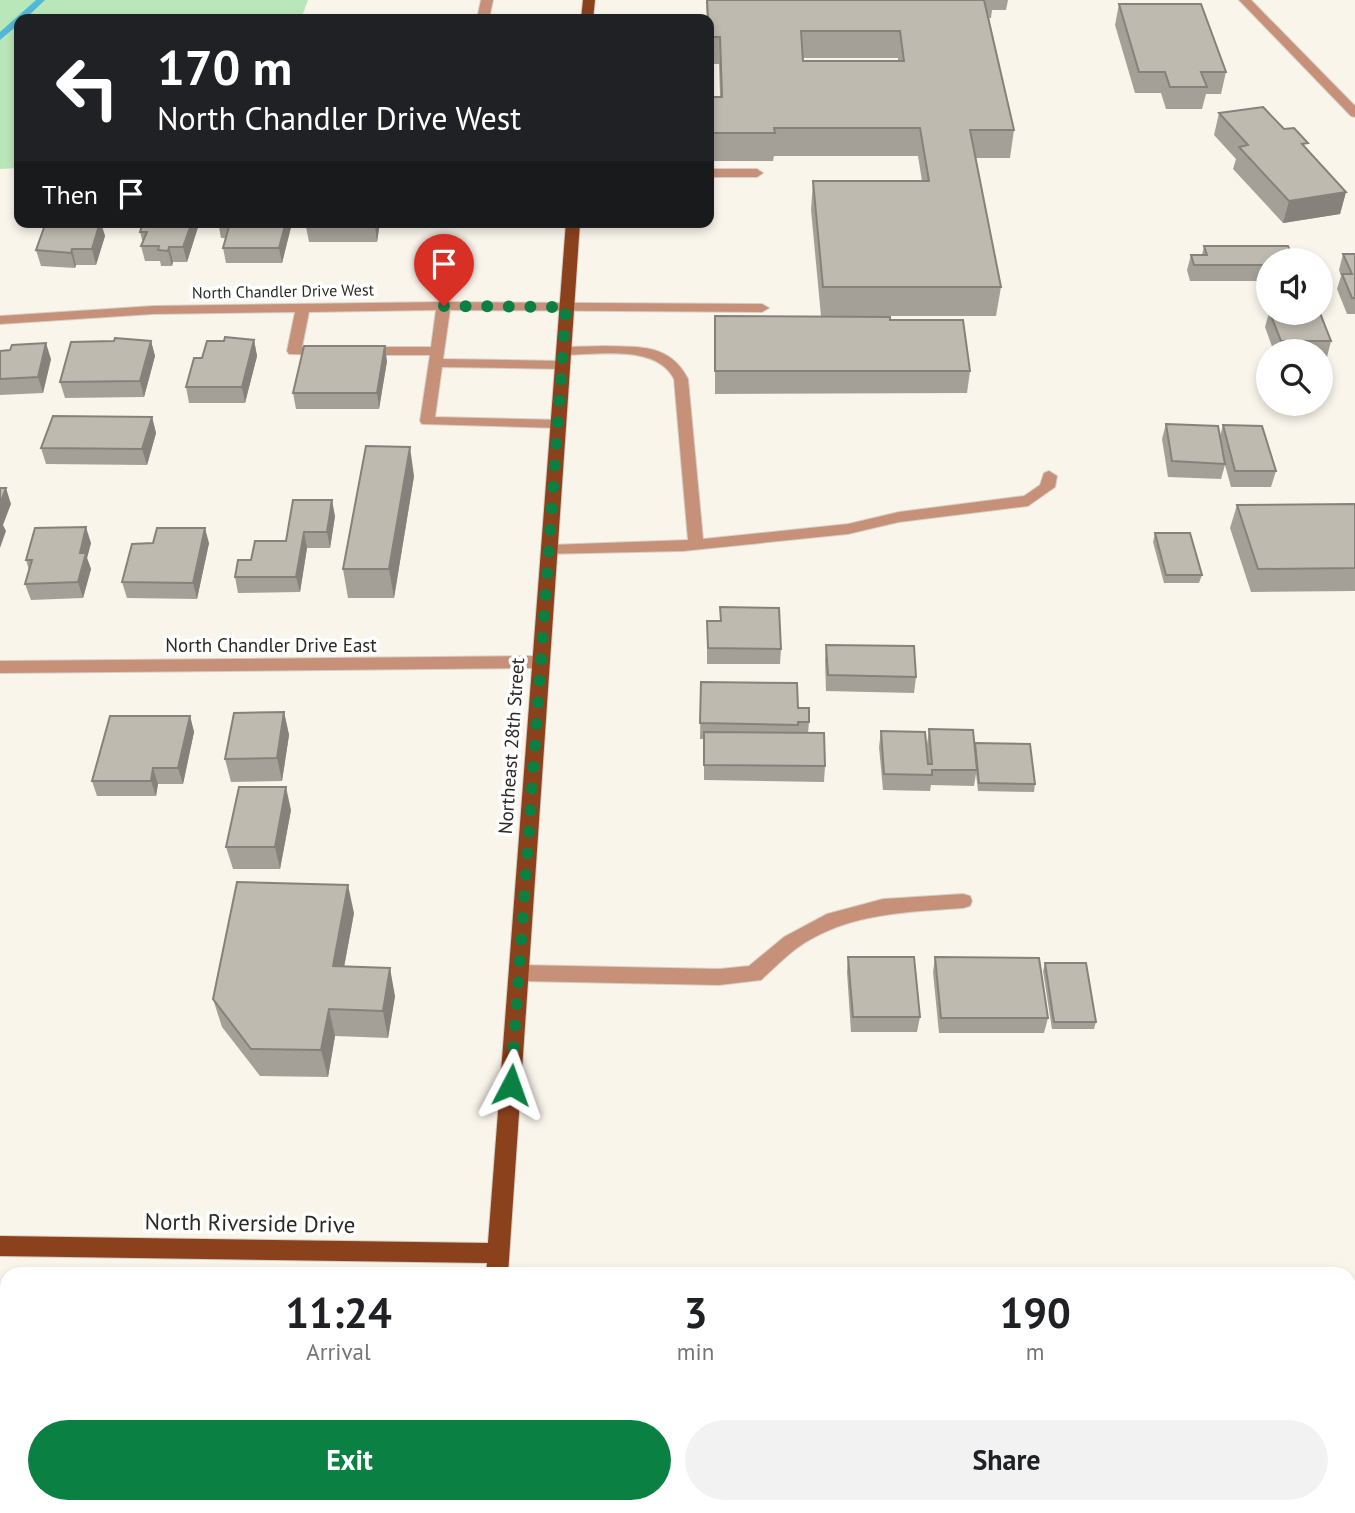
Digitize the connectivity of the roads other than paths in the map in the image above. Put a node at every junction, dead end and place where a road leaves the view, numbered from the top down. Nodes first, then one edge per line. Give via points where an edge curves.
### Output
1 (1245, 0) edge
2 (1355, 113) edge
3 (714, 173) edge
4 (758, 173) edge
5 (573, 228) edge
6 (444, 306) junction
7 (566, 307) junction
8 (303, 308) junction
9 (762, 308) dead end
10 (0, 320) edge
11 (436, 357) junction
12 (563, 358) junction
13 (558, 424) junction
14 (1049, 476) dead end
15 (695, 545) junction
16 (549, 550) junction
17 (541, 662) junction
18 (0, 667) edge
19 (963, 901) dead end
20 (519, 973) junction
21 (0, 1246) edge
22 (498, 1263) edge

1 - 2 street
3 - 4 street
5 - 7 main road, Northeast 28th Street
6 - 7 street, North Chandler Drive West
6 - 8 street, North Chandler Drive West
6 - 11 street
7 - 9 street, North Chandler Drive West
7 - 12 main road, Northeast 28th Street
8 - 10 street, North Chandler Drive West via 153,310
8 - 11 street via 294,351
11 - 12 street
11 - 13 street via 427,421
12 - 13 main road, Northeast 28th Street
12 - 15 street via 638,353 661,357 674,366 681,379
13 - 16 main road, Northeast 28th Street
14 - 15 street via 1047,488 1028,501 899,517 848,529
15 - 16 street
16 - 17 main road, Northeast 28th Street
17 - 18 street, North Chandler Drive East
17 - 20 main road, Northeast 28th Street
19 - 20 street via 883,906 827,922 791,942 754,974
20 - 22 main road, Northeast 28th Street
21 - 22 main road, North Riverside Drive

